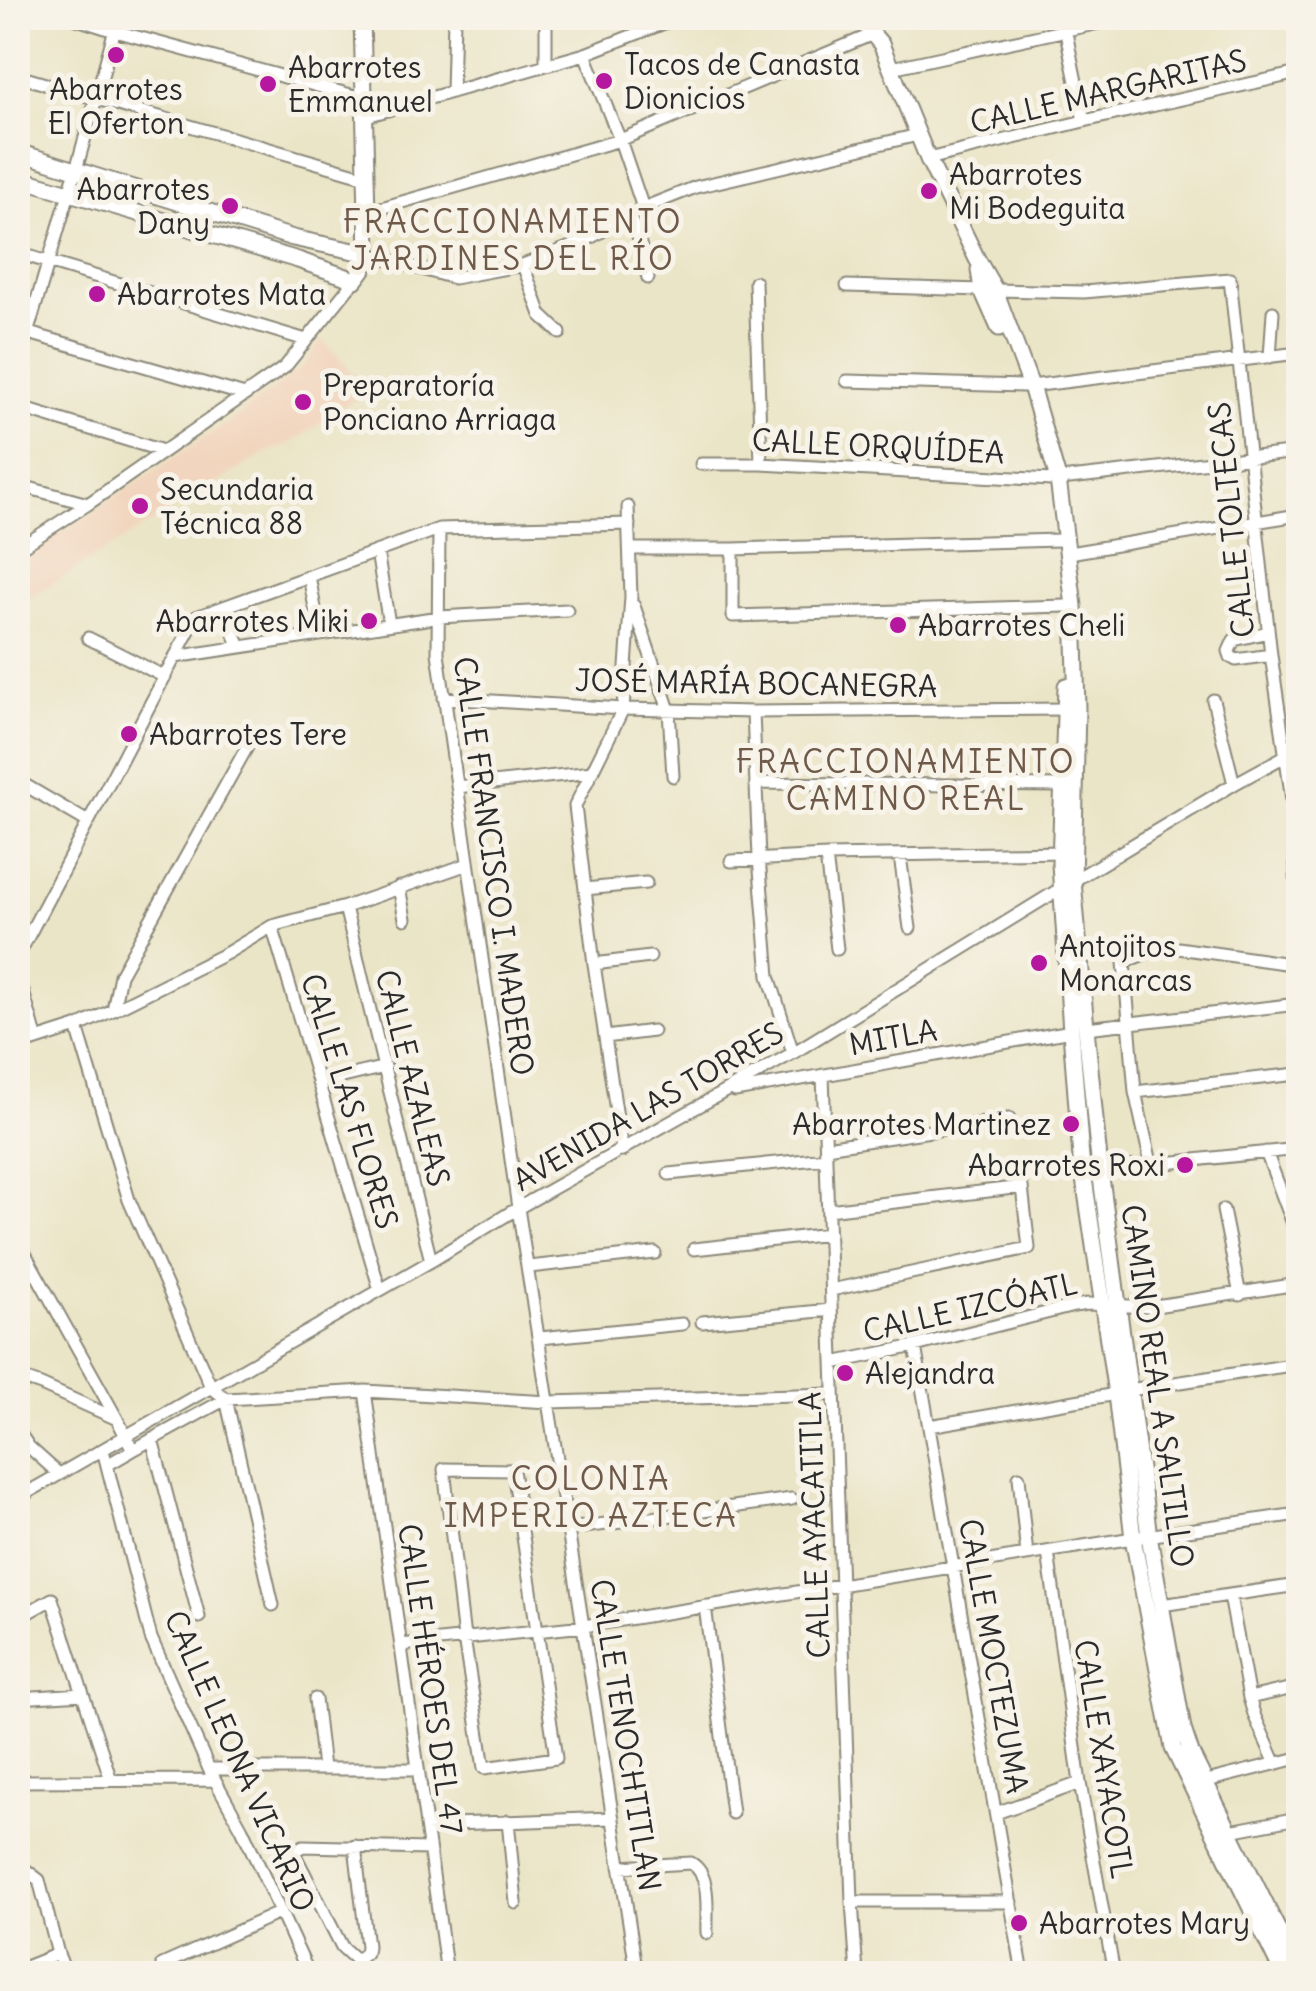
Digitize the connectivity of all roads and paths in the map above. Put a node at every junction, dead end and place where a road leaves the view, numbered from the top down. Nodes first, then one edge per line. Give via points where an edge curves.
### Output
1 (74, 18) edge
2 (362, 18) edge
3 (454, 18) edge
4 (546, 18) edge
5 (677, 18) edge
6 (859, 18) edge
7 (1122, 18) edge
8 (116, 24) edge
9 (1064, 24) edge
10 (873, 34) junction
11 (585, 54) junction
12 (546, 65) junction
13 (891, 68) junction
14 (1298, 74) edge
15 (18, 76) edge
16 (452, 92) junction
17 (362, 98) junction
18 (94, 100) junction
19 (362, 118) junction
20 (1084, 121) junction
21 (918, 134) junction
22 (620, 140) junction
23 (18, 152) edge
24 (928, 159) junction
25 (76, 170) junction
26 (366, 177) junction
27 (18, 178) edge
28 (70, 193) junction
29 (642, 208) junction
30 (367, 212) junction
31 (630, 216) junction
32 (293, 238) junction
33 (18, 253) edge
34 (368, 254) junction
35 (298, 260) junction
36 (49, 263) junction
37 (523, 265) junction
38 (648, 278) dead end
39 (355, 280) junction
40 (755, 282) dead end
41 (847, 286) dead end
42 (988, 290) junction
43 (1273, 312) dead end
44 (23, 332) edge
45 (560, 333) dead end
46 (306, 340) junction
47 (1298, 353) edge
48 (1270, 357) junction
49 (1239, 361) junction
50 (18, 364) edge
51 (846, 381) dead end
52 (1028, 386) junction
53 (245, 395) junction
54 (18, 407) edge
55 (163, 451) junction
56 (1298, 452) edge
57 (1250, 458) junction
58 (701, 464) dead end
59 (762, 464) junction
60 (1055, 479) junction
61 (18, 485) edge
62 (88, 504) junction
63 (628, 507) dead end
64 (1298, 515) edge
65 (1256, 521) junction
66 (629, 524) junction
67 (439, 529) junction
68 (1064, 547) junction
69 (630, 549) junction
70 (733, 549) junction
71 (18, 550) edge
72 (376, 552) junction
73 (309, 576) junction
74 (631, 597) junction
75 (1066, 606) junction
76 (222, 608) junction
77 (568, 610) dead end
78 (439, 617) junction
79 (390, 624) junction
80 (1268, 632) junction
81 (320, 635) junction
82 (88, 638) dead end
83 (240, 647) junction
84 (1271, 655) junction
85 (175, 657) junction
86 (165, 677) junction
87 (444, 698) junction
88 (1212, 700) dead end
89 (1066, 708) junction
90 (623, 709) junction
91 (670, 710) junction
92 (754, 712) junction
93 (247, 747) dead end
94 (1293, 752) edge
95 (592, 772) junction
96 (673, 776) dead end
97 (18, 782) edge
98 (757, 783) junction
99 (1234, 784) junction
100 (457, 786) junction
101 (1063, 786) junction
102 (88, 822) junction
103 (1067, 852) junction
104 (826, 856) junction
105 (900, 856) junction
106 (759, 858) junction
107 (732, 861) dead end
108 (468, 864) junction
109 (646, 883) dead end
110 (1067, 886) junction
111 (399, 888) junction
112 (585, 889) junction
113 (345, 907) junction
114 (1298, 916) edge
115 (405, 918) dead end
116 (272, 926) junction
117 (910, 928) dead end
118 (838, 949) dead end
119 (18, 956) edge
120 (650, 958) dead end
121 (594, 964) junction
122 (1298, 965) edge
123 (18, 974) edge
124 (1298, 1004) edge
125 (114, 1010) junction
126 (1129, 1023) junction
127 (77, 1027) junction
128 (1078, 1030) junction
129 (653, 1031) dead end
130 (605, 1037) junction
131 (36, 1040) junction
132 (18, 1046) edge
133 (794, 1053) junction
134 (385, 1067) junction
135 (1298, 1074) edge
136 (824, 1075) junction
137 (318, 1083) junction
138 (1134, 1092) junction
139 (724, 1093) junction
140 (1008, 1118) dead end
141 (1298, 1149) edge
142 (622, 1151) junction
143 (826, 1152) junction
144 (1266, 1152) junction
145 (1151, 1163) junction
146 (1100, 1170) junction
147 (669, 1174) dead end
148 (518, 1208) junction
149 (828, 1210) junction
150 (1223, 1210) dead end
151 (829, 1234) junction
152 (1298, 1237) edge
153 (18, 1241) edge
154 (694, 1249) dead end
155 (654, 1253) dead end
156 (432, 1261) junction
157 (528, 1267) junction
158 (1298, 1284) edge
159 (380, 1290) junction
160 (830, 1290) junction
161 (1240, 1295) junction
162 (1111, 1306) junction
163 (831, 1310) junction
164 (702, 1322) dead end
165 (682, 1324) dead end
166 (540, 1338) junction
167 (916, 1346) junction
168 (833, 1363) junction
169 (1298, 1364) edge
170 (18, 1377) edge
171 (212, 1387) junction
172 (365, 1391) junction
173 (1123, 1392) junction
174 (834, 1394) junction
175 (226, 1398) junction
176 (549, 1402) junction
177 (117, 1418) junction
178 (929, 1426) junction
179 (18, 1432) edge
180 (126, 1436) junction
181 (152, 1439) junction
182 (103, 1450) junction
183 (133, 1450) junction
184 (106, 1464) junction
185 (59, 1474) junction
186 (1018, 1478) dead end
187 (18, 1498) edge
188 (792, 1499) dead end
189 (1298, 1514) edge
190 (569, 1530) junction
191 (1141, 1537) junction
192 (1048, 1552) junction
193 (1027, 1555) junction
194 (954, 1566) junction
195 (841, 1584) junction
196 (1298, 1586) edge
197 (1230, 1596) junction
198 (273, 1604) dead end
199 (1161, 1605) junction
200 (706, 1606) junction
201 (199, 1616) dead end
202 (18, 1618) edge
203 (584, 1626) junction
204 (538, 1630) junction
205 (464, 1638) junction
206 (401, 1645) junction
207 (1298, 1687) edge
208 (83, 1694) junction
209 (18, 1698) edge
210 (1249, 1698) junction
211 (315, 1699) dead end
212 (1298, 1758) edge
213 (1276, 1764) junction
214 (323, 1768) junction
215 (418, 1769) junction
216 (212, 1774) junction
217 (111, 1780) junction
218 (18, 1781) edge
219 (1080, 1783) junction
220 (1198, 1783) junction
221 (732, 1813) dead end
222 (996, 1813) junction
223 (613, 1818) junction
224 (1298, 1818) edge
225 (508, 1822) junction
226 (426, 1824) junction
227 (1230, 1831) junction
228 (356, 1846) junction
229 (430, 1849) junction
230 (18, 1864) edge
231 (620, 1866) junction
232 (516, 1902) dead end
233 (852, 1902) junction
234 (1011, 1902) junction
235 (280, 1912) junction
236 (707, 1932) dead end
237 (1285, 1944) edge
238 (58, 1954) junction
239 (18, 1970) edge
240 (164, 1970) edge
241 (1298, 1971) edge
242 (66, 1974) edge
243 (309, 1974) edge
244 (447, 1974) edge
245 (637, 1974) edge
246 (857, 1974) edge
247 (1023, 1974) edge
248 (1114, 1974) edge
249 (1283, 1974) edge

1 - 8 street
2 - 17 street
3 - 16 street
4 - 12 street
5 - 11 street
6 - 10 street, CAMINO REAL A SALTILLO
7 - 9 street
8 - 17 street
8 - 18 street
9 - 13 street
9 - 20 street
10 - 13 street, CAMINO REAL A SALTILLO
10 - 22 street
11 - 12 street
11 - 22 street
12 - 16 street
13 - 21 street, CAMINO REAL A SALTILLO
14 - 20 street, CALLE MARGARITAS
15 - 18 street
16 - 19 street
17 - 19 street
18 - 25 street
18 - 26 street
19 - 26 street
20 - 24 street, CALLE MARGARITAS
21 - 24 street, CAMINO REAL A SALTILLO
21 - 29 street via 696,187
22 - 29 street
22 - 30 street
23 - 25 street
24 - 42 street, CAMINO REAL A SALTILLO
25 - 28 street
25 - 32 street
26 - 30 street
27 - 28 street
28 - 35 street
28 - 36 street
29 - 31 street
30 - 34 street
31 - 37 street
31 - 38 street
32 - 34 street
32 - 35 street
33 - 36 street
34 - 37 street via 454,278
34 - 39 street
35 - 39 street
36 - 44 street
36 - 46 street
37 - 45 street via 541,314
39 - 46 street
40 - 59 street
41 - 42 street
42 - 49 street, CALLE TOLTECAS via 1084,292 1230,279
42 - 52 street, CAMINO REAL A SALTILLO
43 - 48 street
44 - 50 street
44 - 53 street
46 - 53 street via 285,367
47 - 48 street
48 - 49 street
49 - 52 street
49 - 57 street, CALLE TOLTECAS
51 - 52 street
52 - 60 street, CAMINO REAL A SALTILLO
53 - 55 street
54 - 55 street
55 - 62 street
56 - 57 street, CALLE ORQUÍDEA
57 - 60 street, CALLE ORQUÍDEA
57 - 65 street, CALLE TOLTECAS
58 - 59 street, CALLE ORQUÍDEA
59 - 60 street, CALLE ORQUÍDEA
60 - 68 street, CAMINO REAL A SALTILLO
61 - 62 street
62 - 71 street
63 - 66 street
64 - 65 street
65 - 68 street
65 - 80 street, CALLE TOLTECAS
66 - 67 street
66 - 69 street
67 - 72 street
67 - 78 street, CALLE FRANCISCO I. MADERO
68 - 70 street
68 - 75 street, CAMINO REAL A SALTILLO
68 - 103 street, CAMINO REAL A SALTILLO via 1074,606 1077,708
69 - 70 street
69 - 74 street
70 - 75 street via 733,616
72 - 73 street
72 - 79 street
73 - 76 street
73 - 81 street
74 - 90 street
74 - 91 street
75 - 89 street, CAMINO REAL A SALTILLO
76 - 83 street
76 - 85 street via 196,617
77 - 78 street
78 - 79 street
78 - 87 street, CALLE FRANCISCO I. MADERO
79 - 81 street
80 - 84 street, CALLE TOLTECAS
80 - 84 street via 1234,640 1229,651 1236,660
81 - 83 street
82 - 86 street
83 - 85 street
84 - 94 street, CALLE TOLTECAS
85 - 86 street
86 - 102 street
87 - 90 street, JOSÉ MARÍA BOCANEGRA
87 - 100 street, CALLE FRANCISCO I. MADERO
88 - 99 street
89 - 92 street, JOSÉ MARÍA BOCANEGRA
89 - 101 street, CAMINO REAL A SALTILLO
90 - 91 street, JOSÉ MARÍA BOCANEGRA
90 - 95 street
91 - 92 street, JOSÉ MARÍA BOCANEGRA
91 - 96 street
92 - 98 street
93 - 125 street via 120,975
94 - 99 street, AVENIDA LAS TORRES
94 - 114 street, CALLE TOLTECAS
95 - 100 street
95 - 112 street via 575,806
97 - 102 street
98 - 101 street
98 - 106 street
99 - 110 street, AVENIDA LAS TORRES
100 - 108 street, CALLE FRANCISCO I. MADERO
101 - 103 street, CAMINO REAL A SALTILLO
102 - 119 street
103 - 105 street
103 - 110 street, CAMINO REAL A SALTILLO
104 - 105 street
104 - 106 street
104 - 118 street
105 - 117 street
106 - 107 street
106 - 133 street via 770,976
108 - 111 street
108 - 148 street, CALLE FRANCISCO I. MADERO
109 - 112 street
110 - 128 street, CAMINO REAL A SALTILLO
110 - 133 street, AVENIDA LAS TORRES
111 - 113 street
111 - 115 street
112 - 121 street
113 - 116 street
113 - 134 street, CALLE AZALEAS
116 - 125 street
116 - 137 street, CALLE LAS FLORES
120 - 121 street
121 - 130 street
122 - 126 street via 1164,946 1124,962
123 - 131 street
124 - 126 street, MITLA
125 - 127 street
126 - 128 street, MITLA
126 - 138 street
127 - 131 street
127 - 171 street via 129,1200
128 - 136 street, MITLA
128 - 146 street, CAMINO REAL A SALTILLO
128 - 162 street, CAMINO REAL A SALTILLO via 1082,1158
129 - 130 street
130 - 142 street
131 - 132 street
133 - 139 street, AVENIDA LAS TORRES
134 - 137 street
134 - 156 street, CALLE AZALEAS
135 - 138 street
136 - 139 street, MITLA
136 - 143 street, CALLE AYACATITLA
137 - 159 street, CALLE LAS FLORES
138 - 145 street
139 - 142 street, AVENIDA LAS TORRES
140 - 143 street
141 - 144 street
142 - 148 street, AVENIDA LAS TORRES
143 - 147 street
143 - 149 street, CALLE AYACATITLA
144 - 145 street
144 - 152 street
145 - 146 street
146 - 162 street, CAMINO REAL A SALTILLO
148 - 156 street, AVENIDA LAS TORRES
148 - 157 street, CALLE TENOCHTITLAN
149 - 151 street, CALLE AYACATITLA
149 - 160 street via 1022,1187 1029,1248
150 - 161 street
151 - 154 street
151 - 160 street, CALLE AYACATITLA
153 - 177 street
155 - 157 street
156 - 159 street, AVENIDA LAS TORRES
157 - 166 street, CALLE TENOCHTITLAN
158 - 161 street, CALLE IZCÓATL
159 - 171 street, AVENIDA LAS TORRES
160 - 163 street, CALLE AYACATITLA
161 - 162 street, CALLE IZCÓATL
162 - 167 street, CALLE IZCÓATL via 1074,1306
162 - 173 street, CAMINO REAL A SALTILLO
163 - 164 street
163 - 168 street, CALLE AYACATITLA
165 - 166 street
166 - 176 street, CALLE TENOCHTITLAN
167 - 168 street, CALLE IZCÓATL
167 - 178 street, CALLE MOCTEZUMA
168 - 174 street, CALLE AYACATITLA
169 - 173 street
170 - 177 street
171 - 175 street
171 - 180 street, AVENIDA LAS TORRES
172 - 175 street
172 - 176 street
172 - 206 street, CALLE HÉROES DEL 47
173 - 178 street
173 - 191 street, CAMINO REAL A SALTILLO
174 - 176 street
174 - 195 street, CALLE AYACATITLA
175 - 181 street
175 - 198 street
176 - 190 street, CALLE TENOCHTITLAN
177 - 180 street
178 - 194 street, CALLE MOCTEZUMA
179 - 185 street
180 - 182 street, AVENIDA LAS TORRES
180 - 183 street
181 - 183 street
181 - 201 street
182 - 184 street, CALLE LEONA VICARIO
182 - 185 street, AVENIDA LAS TORRES
183 - 184 street
184 - 216 street, CALLE LEONA VICARIO via 152,1638
185 - 187 street, AVENIDA LAS TORRES
186 - 193 street
188 - 190 street
189 - 191 street
190 - 203 street, CALLE TENOCHTITLAN
191 - 192 street
191 - 199 street, CAMINO REAL A SALTILLO
191 - 220 street, CAMINO REAL A SALTILLO via 1168,1727
192 - 193 street
192 - 219 street, CALLE XAYACOTL
193 - 194 street
194 - 195 street
194 - 222 street, CALLE MOCTEZUMA
195 - 200 street
195 - 233 street, CALLE AYACATITLA
196 - 197 street
197 - 199 street
197 - 210 street
199 - 220 street, CAMINO REAL A SALTILLO
200 - 203 street
200 - 221 street
202 - 208 street via 52,1599
203 - 204 street
203 - 223 street, CALLE TENOCHTITLAN
204 - 205 street
204 - 205 street via 556,1758 484,1768
204 - 205 street via 513,1470 444,1469
205 - 206 street
206 - 215 street, CALLE HÉROES DEL 47
207 - 210 street
208 - 209 street
208 - 217 street
210 - 213 street
211 - 214 street
212 - 213 street
213 - 220 street
214 - 215 street
214 - 216 street
215 - 226 street, CALLE HÉROES DEL 47
216 - 217 street
216 - 235 street, CALLE LEONA VICARIO
217 - 218 street
219 - 222 street
219 - 248 street, CALLE XAYACOTL
220 - 227 street, CAMINO REAL A SALTILLO
220 - 237 street, CAMINO REAL A SALTILLO
222 - 234 street, CALLE MOCTEZUMA
223 - 225 street
223 - 231 street, CALLE TENOCHTITLAN
224 - 227 street
225 - 226 street
225 - 232 street
226 - 229 street, CALLE HÉROES DEL 47
227 - 237 street, CAMINO REAL A SALTILLO
228 - 228 street via 367,1946 360,1958 342,1947 296,1857 304,1846
228 - 229 street
229 - 244 street, CALLE HÉROES DEL 47
230 - 238 street via 39,1880
231 - 236 street via 690,1863 700,1869
231 - 245 street, CALLE TENOCHTITLAN
233 - 234 street
233 - 246 street, CALLE AYACATITLA
234 - 247 street, CALLE MOCTEZUMA
235 - 240 street
235 - 243 street, CALLE LEONA VICARIO
237 - 241 street, CAMINO REAL A SALTILLO
237 - 249 street, CAMINO REAL A SALTILLO
238 - 239 street
238 - 242 street

